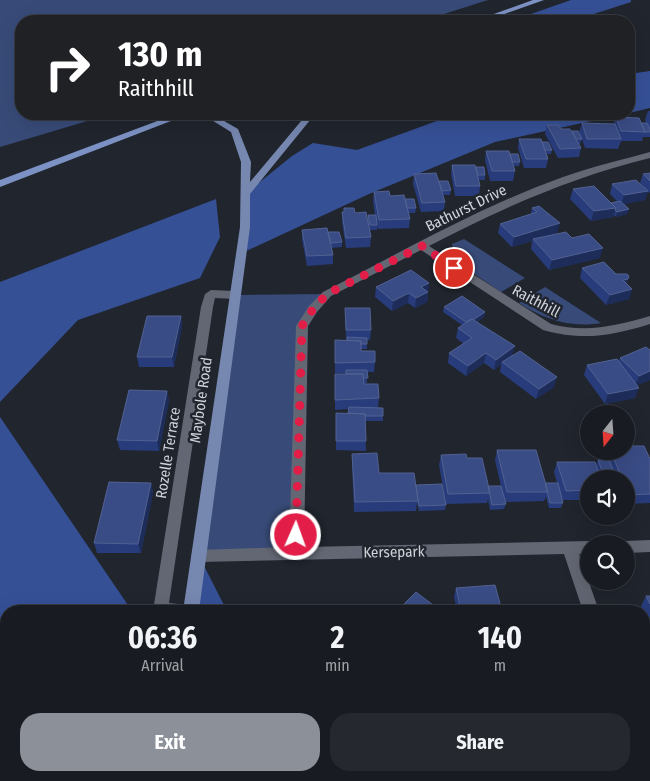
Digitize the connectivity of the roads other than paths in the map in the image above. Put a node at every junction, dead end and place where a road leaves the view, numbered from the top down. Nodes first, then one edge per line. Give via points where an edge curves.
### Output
1 (540, 0) edge
2 (496, 15) edge
3 (168, 120) edge
4 (216, 120) edge
5 (307, 120) edge
6 (650, 155) edge
7 (0, 184) edge
8 (245, 194) junction
9 (422, 246) junction
10 (235, 295) junction
11 (650, 320) edge
12 (635, 546) edge
13 (650, 546) edge
14 (580, 547) edge
15 (570, 548) junction
16 (296, 554) junction
17 (199, 556) junction
18 (161, 605) edge
19 (192, 605) edge
20 (589, 605) edge

1 - 2 highway
3 - 7 highway
4 - 8 main road, Maybole Road via 234,131 246,162
5 - 8 main road
6 - 9 street, Bathurst Drive via 567,178
8 - 10 main road, Maybole Road via 245,227
9 - 11 street, Raithhill via 547,327 590,335
9 - 16 street, Bathurst Drive via 327,294 302,326
10 - 17 main road, Maybole Road
10 - 18 street, Rozelle Terrace via 211,294 207,307
12 - 13 street
14 - 15 street, Kersepark
15 - 16 street, Kersepark
15 - 20 street
16 - 17 street, Kersepark
17 - 19 main road, Maybole Road

